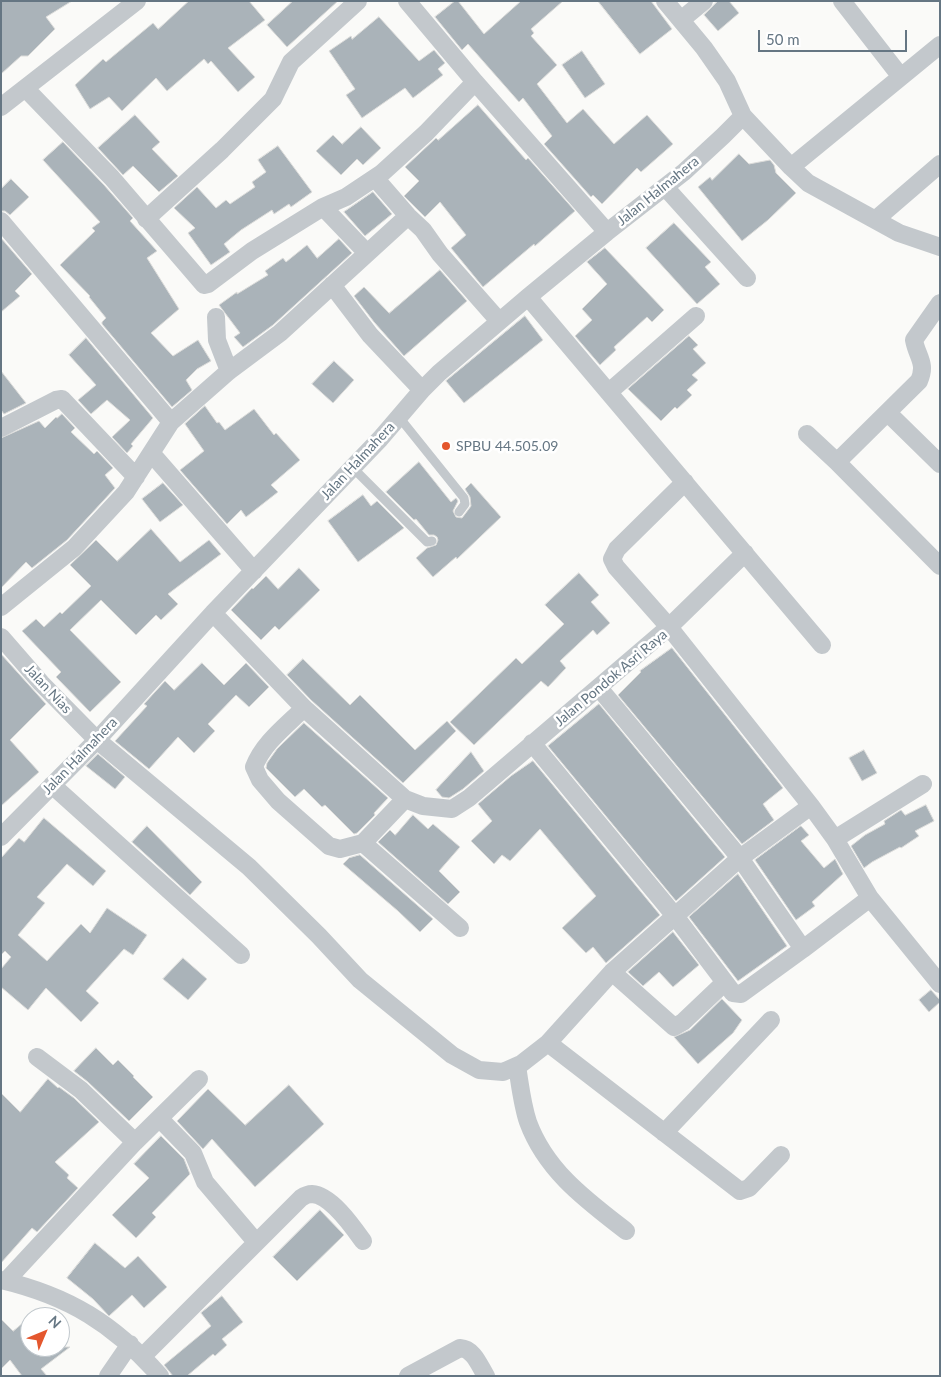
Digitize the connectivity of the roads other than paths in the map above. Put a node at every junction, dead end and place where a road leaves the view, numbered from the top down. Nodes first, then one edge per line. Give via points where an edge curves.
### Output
1 (137, 1) edge
2 (358, 1) edge
3 (407, 1) edge
4 (665, 1) edge
5 (704, 1) edge
6 (842, 1) edge
7 (681, 20) junction
8 (940, 45) edge
9 (902, 77) junction
10 (476, 82) junction
11 (26, 89) junction
12 (1, 107) edge
13 (743, 116) junction
14 (940, 164) edge
15 (791, 168) junction
16 (375, 178) junction
17 (665, 187) junction
18 (323, 207) junction
19 (408, 216) junction
20 (146, 219) junction
21 (875, 220) junction
22 (1, 221) edge
23 (607, 232) junction
24 (940, 247) edge
25 (367, 253) junction
26 (747, 278) dead end
27 (332, 285) junction
28 (528, 297) junction
29 (940, 303) edge
30 (216, 316) dead end
31 (696, 316) dead end
32 (499, 322) junction
33 (229, 371) junction
34 (422, 390) junction
35 (609, 392) junction
36 (888, 413) junction
37 (399, 417) junction
38 (171, 422) junction
39 (1, 428) edge
40 (807, 434) dead end
41 (152, 454) junction
42 (838, 462) junction
43 (940, 464) edge
44 (353, 468) junction
45 (136, 477) junction
46 (685, 482) junction
47 (460, 512) dead end
48 (432, 541) dead end
49 (745, 553) junction
50 (940, 566) edge
51 (254, 571) junction
52 (1, 607) edge
53 (213, 613) junction
54 (669, 627) junction
55 (1, 637) edge
56 (822, 645) dead end
57 (599, 688) junction
58 (304, 708) junction
59 (97, 740) junction
60 (532, 743) junction
61 (923, 784) dead end
62 (52, 785) junction
63 (405, 799) junction
64 (811, 806) junction
65 (1, 837) edge
66 (835, 839) junction
67 (363, 843) junction
68 (740, 858) junction
69 (870, 898) junction
70 (676, 916) junction
71 (460, 928) dead end
72 (803, 949) junction
73 (241, 955) dead end
74 (612, 972) junction
75 (724, 983) junction
76 (940, 984) edge
77 (771, 1020) dead end
78 (548, 1043) junction
79 (37, 1057) dead end
80 (517, 1066) junction
81 (199, 1080) dead end
82 (160, 1119) junction
83 (664, 1132) junction
84 (135, 1142) junction
85 (781, 1156) dead end
86 (626, 1231) dead end
87 (363, 1241) dead end
88 (256, 1242) junction
89 (4, 1280) edge
90 (136, 1350) junction
91 (108, 1376) edge
92 (160, 1376) edge
93 (408, 1376) edge
94 (486, 1376) edge

1 - 11 street
2 - 20 street via 291,62 273,99
3 - 10 street
4 - 7 street
5 - 7 street
6 - 9 street
7 - 13 street via 727,80
8 - 9 street
9 - 15 street
10 - 16 street via 426,133
10 - 23 street
11 - 12 street
11 - 20 street via 112,178
13 - 15 street
13 - 17 street, Jalan Halmahera
14 - 21 street
15 - 21 street via 808,183
16 - 18 street
16 - 19 street
17 - 23 street, Jalan Halmahera
17 - 26 street
18 - 20 street via 204,285
18 - 25 street
19 - 25 street
19 - 32 street
21 - 24 street via 899,233
22 - 38 street
23 - 28 street, Jalan Halmahera
25 - 27 street
27 - 33 street via 280,333
27 - 34 street via 370,335
28 - 32 street, Jalan Halmahera
28 - 35 street
29 - 36 street via 914,340 923,373
30 - 33 street via 217,340
31 - 35 street
32 - 34 street, Jalan Halmahera
33 - 38 street
34 - 37 street, Jalan Halmahera
35 - 46 street
36 - 42 street
36 - 43 street
37 - 44 street, Jalan Halmahera
37 - 47 lane via 464,498 465,504
38 - 41 street
39 - 45 street via 56,400 62,400
40 - 42 street
41 - 45 street
41 - 51 street
42 - 50 street
44 - 48 lane via 427,542
44 - 51 street, Jalan Halmahera
45 - 52 street via 74,548
46 - 49 street
46 - 54 street via 617,549 612,560
49 - 54 street
49 - 56 street
51 - 53 street, Jalan Halmahera
53 - 58 street, Jalan Pondok Asri Raya
53 - 59 street, Jalan Halmahera
54 - 57 street, Jalan Pondok Asri Raya
54 - 64 street, Jalan Pondok Asri Raya
55 - 59 street, Jalan Nias via 40,683
57 - 60 street, Jalan Pondok Asri Raya
57 - 68 street
58 - 63 street, Jalan Pondok Asri Raya
58 - 67 street via 272,739 254,767 260,780 278,801 329,846 340,849
59 - 62 street, Jalan Halmahera
59 - 80 street, Jalan Nias via 249,867 360,980 452,1055 479,1070 503,1072
60 - 63 street, Jalan Pondok Asri Raya via 470,798 452,808 423,806
60 - 70 street
61 - 66 street
62 - 65 street, Jalan Halmahera
62 - 73 street
63 - 67 street
64 - 66 street, Jalan Pondok Asri Raya
64 - 68 street
66 - 69 street, Jalan Pondok Asri Raya
67 - 71 street
68 - 70 street
68 - 72 street
69 - 72 street
69 - 76 street, Jalan Pondok Asri Raya
70 - 74 street
70 - 75 street
72 - 75 street via 741,994 733,993
74 - 75 street via 674,1026 683,1022
74 - 78 street
77 - 83 street
78 - 80 street
78 - 83 street
79 - 84 street via 81,1090
80 - 86 street via 527,1120 549,1162 572,1188
81 - 82 street
82 - 84 street
82 - 88 street via 193,1153 204,1182
83 - 85 street via 740,1191 749,1188
84 - 89 street
87 - 88 street via 349,1221 330,1203 312,1194 301,1198
88 - 90 street
89 - 90 street via 67,1301 92,1315
90 - 91 street
90 - 92 street
93 - 94 street via 460,1348 472,1352

